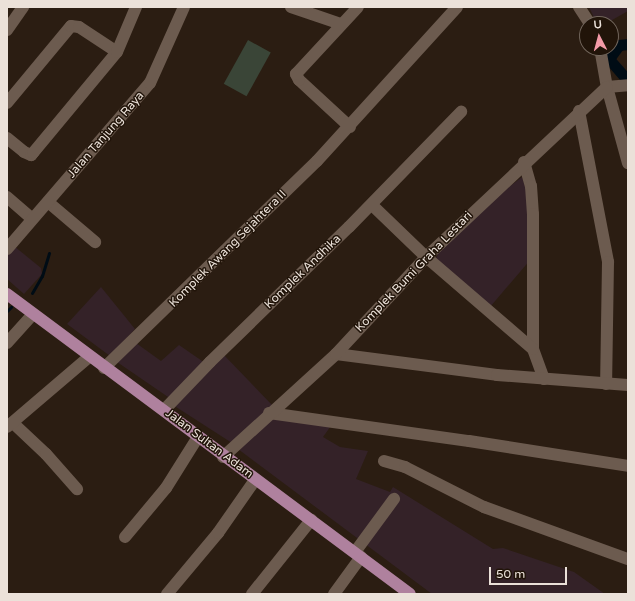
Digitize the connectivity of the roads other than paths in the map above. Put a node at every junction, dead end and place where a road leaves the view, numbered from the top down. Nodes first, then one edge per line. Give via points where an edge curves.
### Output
1 (23, 7) edge
2 (136, 7) edge
3 (184, 7) edge
4 (291, 7) edge
5 (358, 7) edge
6 (457, 7) edge
7 (579, 7) edge
8 (585, 16) edge
9 (341, 24) junction
10 (7, 30) edge
11 (117, 52) junction
12 (601, 56) edge
13 (628, 85) edge
14 (606, 87) junction
15 (7, 103) edge
16 (579, 111) junction
17 (462, 112) dead end
18 (350, 127) junction
19 (7, 138) edge
20 (524, 162) junction
21 (628, 163) edge
22 (7, 197) edge
23 (48, 202) junction
24 (372, 205) junction
25 (32, 219) junction
26 (95, 242) dead end
27 (7, 249) edge
28 (426, 257) junction
29 (7, 294) edge
30 (32, 315) junction
31 (7, 343) edge
32 (533, 349) junction
33 (336, 354) junction
34 (89, 357) junction
35 (104, 368) junction
36 (544, 379) junction
37 (606, 384) junction
38 (628, 385) edge
39 (164, 410) junction
40 (269, 413) junction
41 (10, 425) edge
42 (198, 437) junction
43 (223, 457) junction
44 (384, 462) dead end
45 (628, 466) edge
46 (255, 480) junction
47 (76, 489) dead end
48 (394, 499) dead end
49 (311, 520) junction
50 (125, 537) dead end
51 (358, 555) junction
52 (628, 559) edge
53 (167, 594) edge
54 (252, 594) edge
55 (334, 594) edge
56 (410, 594) edge

1 - 10 street
2 - 11 street
3 - 23 street, Jalan Tanjung Raya via 150,83
4 - 9 street
5 - 9 street
6 - 18 street, Komplek Awang Sejahtera II
7 - 8 street
9 - 18 street via 296,74 299,80
11 - 15 street via 79,27 72,26
11 - 19 street via 34,153 31,155 24,152
12 - 14 street
13 - 14 street
14 - 16 street, Komplek Bumi Graha Lestari
14 - 21 street
16 - 20 street, Komplek Bumi Graha Lestari
16 - 37 street via 608,262
17 - 24 street, Komplek Andhika
18 - 35 street, Komplek Awang Sejahtera II
20 - 28 street, Komplek Bumi Graha Lestari
20 - 32 street via 531,186 533,214
22 - 25 street
23 - 25 street, Jalan Tanjung Raya
23 - 26 street
24 - 28 street
24 - 39 street, Komplek Andhika
25 - 27 street, Jalan Tanjung Raya
28 - 32 street
28 - 33 street, Komplek Bumi Graha Lestari
29 - 30 main road, Jalan Sultan Adam
30 - 31 street
30 - 34 main road, Jalan Sultan Adam
32 - 36 street
33 - 36 street
33 - 40 street, Komplek Bumi Graha Lestari
34 - 35 main road, Jalan Sultan Adam
34 - 41 street
35 - 39 main road, Jalan Sultan Adam
36 - 37 street
37 - 38 street
39 - 42 main road, Jalan Sultan Adam
40 - 43 street, Komplek Bumi Graha Lestari
40 - 45 street
41 - 47 street via 46,454
42 - 43 main road, Jalan Sultan Adam
42 - 50 street via 166,488
43 - 46 main road, Jalan Sultan Adam
44 - 52 street via 405,467 484,507
46 - 49 main road, Jalan Sultan Adam
46 - 53 street via 218,533
48 - 51 street
49 - 51 main road, Jalan Sultan Adam
49 - 54 street
51 - 55 street
51 - 56 main road, Jalan Sultan Adam

